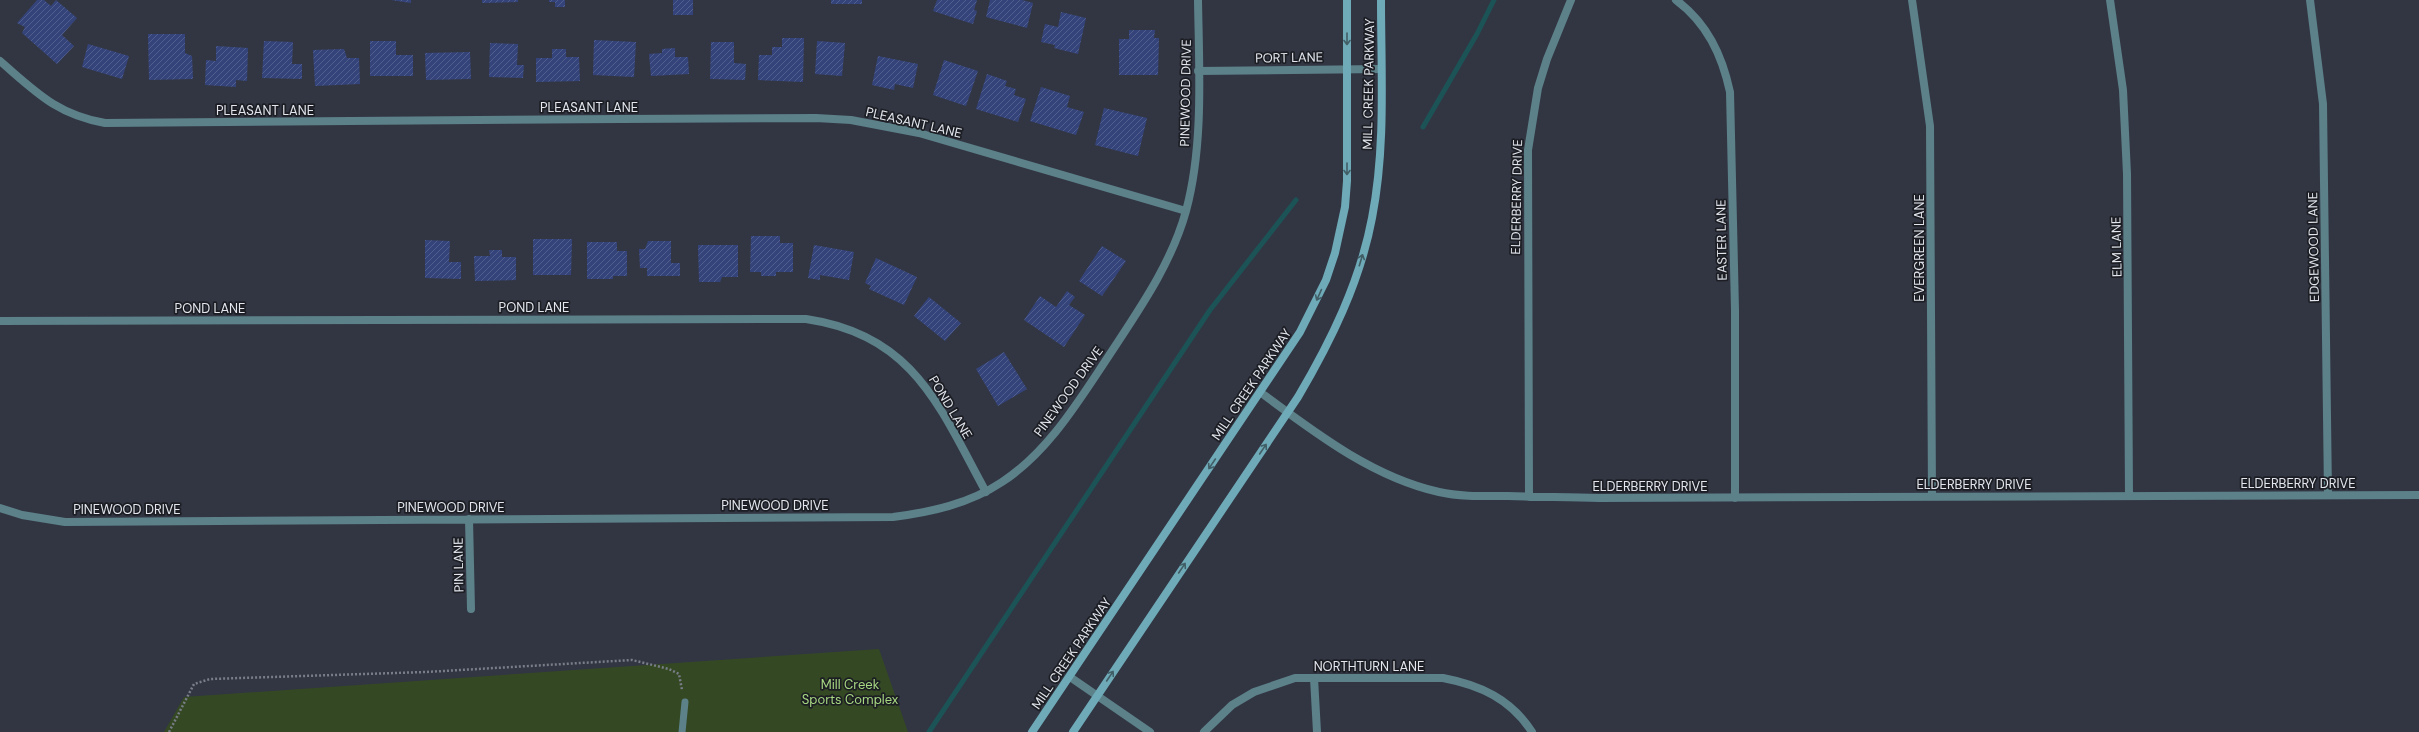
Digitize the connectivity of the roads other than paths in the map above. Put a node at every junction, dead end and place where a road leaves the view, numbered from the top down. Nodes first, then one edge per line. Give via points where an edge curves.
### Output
1 (1198, 0) edge
2 (1347, 0) edge
3 (1381, 0) edge
4 (1570, 0) edge
5 (1676, 0) edge
6 (1912, 0) edge
7 (2110, 0) edge
8 (2310, 0) edge
9 (0, 61) edge
10 (1348, 68) junction
11 (1380, 69) junction
12 (1198, 71) junction
13 (1186, 211) junction
14 (0, 321) edge
15 (1260, 392) junction
16 (1288, 412) junction
17 (986, 492) junction
18 (2328, 494) junction
19 (2419, 494) edge
20 (2129, 495) junction
21 (1932, 496) junction
22 (1529, 497) junction
23 (1735, 498) junction
24 (0, 508) edge
25 (469, 519) junction
26 (471, 609) dead end
27 (1070, 677) junction
28 (1314, 678) junction
29 (1097, 696) junction
30 (685, 702) road end
31 (682, 732) edge
32 (1032, 732) edge
33 (1073, 732) edge
34 (1150, 732) edge
35 (1204, 732) edge
36 (1317, 732) edge
37 (1532, 732) edge

1 - 12 street, PINEWOOD DRIVE
2 -> 10 main road, MILL CREEK PARKWAY
3 - 11 main road, MILL CREEK PARKWAY
4 - 22 street, ELDERBERRY DRIVE via 1538,88 1528,150
5 - 23 street, EASTER LANE via 1704,27 1716,47 1725,69 1730,92 1735,310
6 - 21 street, EVERGREEN LANE via 1930,126
7 - 20 street, ELM LANE via 2123,90 2126,166
8 - 18 street, EDGEWOOD LANE via 2323,104
9 - 13 street, PLEASANT LANE via 45,100 69,114 105,123 746,118 851,120 919,133
10 - 11 street, PORT LANE
10 - 12 street, PORT LANE
10 -> 15 main road, MILL CREEK PARKWAY via 1346,196 1335,253 1314,307
16 -> 11 main road, MILL CREEK PARKWAY via 1340,319 1369,235 1377,186 1381,136
12 - 13 street, PINEWOOD DRIVE via 1197,147
13 - 17 street, PINEWOOD DRIVE via 1161,273 1088,387 1051,438 1028,462
14 - 17 street, POND LANE via 824,321 874,340 916,373 932,394
15 - 16 street, ELDERBERRY DRIVE
15 -> 27 main road, MILL CREEK PARKWAY
16 - 22 street, ELDERBERRY DRIVE via 1383,473 1411,484 1440,492 1470,496
29 -> 16 main road, MILL CREEK PARKWAY
17 - 25 street, PINEWOOD DRIVE via 950,506 893,517
18 - 19 street, ELDERBERRY DRIVE
18 - 20 street, ELDERBERRY DRIVE
20 - 21 street, ELDERBERRY DRIVE
21 - 23 street, ELDERBERRY DRIVE
22 - 23 street, ELDERBERRY DRIVE
24 - 25 street, PINEWOOD DRIVE via 22,515 65,522
25 - 26 street, PIN LANE
27 - 29 street
27 - 32 main road, MILL CREEK PARKWAY
28 - 35 street, NORTHTURN LANE via 1289,679 1254,692 1232,706
28 - 36 street
28 - 37 street, NORTHTURN LANE via 1443,678 1467,682 1496,696 1516,711
29 - 33 main road, MILL CREEK PARKWAY
29 - 34 street
30 - 31 lane

